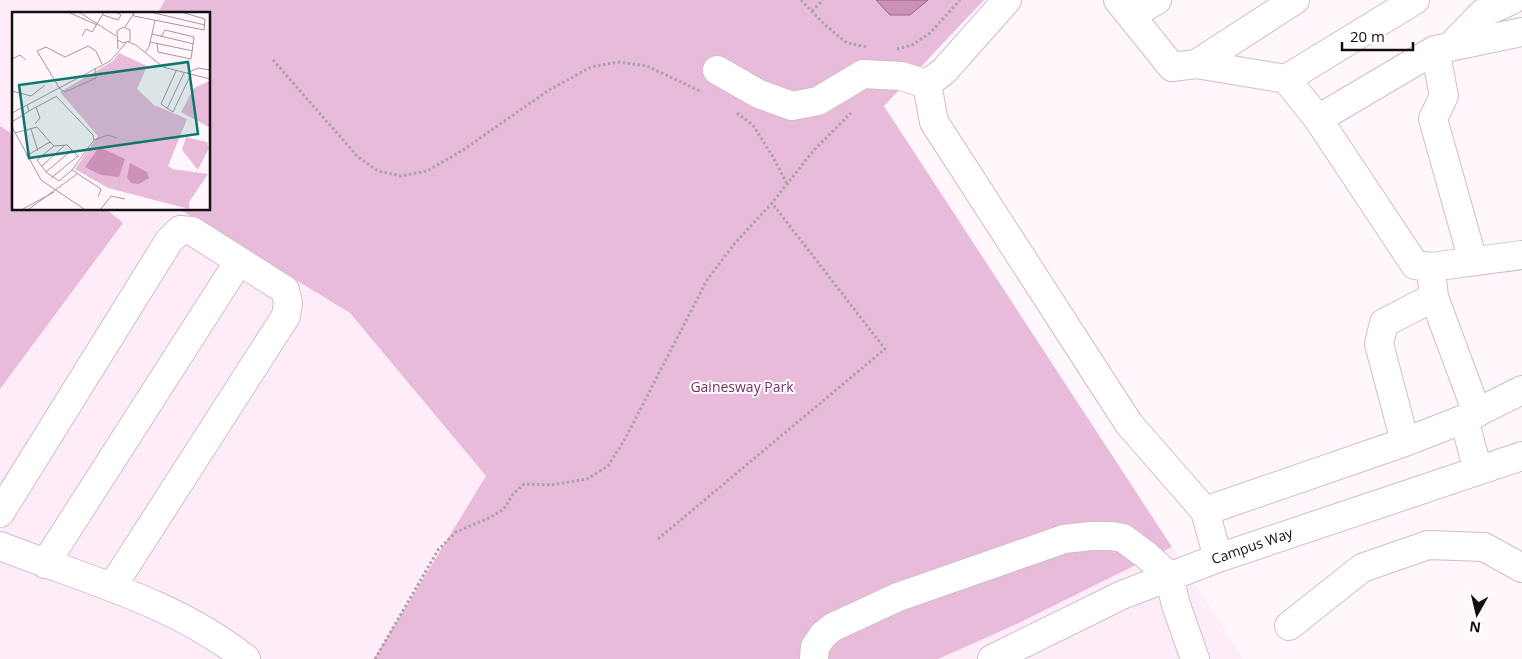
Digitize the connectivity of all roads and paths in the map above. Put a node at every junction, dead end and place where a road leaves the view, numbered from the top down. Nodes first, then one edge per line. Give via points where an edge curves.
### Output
1 (801, 0) edge
2 (823, 0) edge
3 (960, 0) edge
4 (1007, 0) edge
5 (1156, 0) edge
6 (1295, 0) edge
7 (1415, 0) edge
8 (1512, 0) edge
9 (1125, 8) edge
10 (812, 11) junction
11 (1522, 32) edge
12 (1443, 48) junction
13 (894, 49) dead end
14 (273, 60) dead end
15 (1196, 64) junction
16 (885, 75) junction
17 (1286, 79) junction
18 (713, 83) joint
19 (927, 84) junction
20 (858, 108) dead end
21 (731, 109) dead end
22 (1318, 119) junction
23 (787, 184) junction
24 (772, 203) junction
25 (1522, 255) edge
26 (240, 261) junction
27 (1474, 262) junction
28 (1431, 267) junction
29 (1434, 297) junction
30 (1522, 390) edge
31 (1471, 416) junction
32 (1404, 442) junction
33 (1522, 456) edge
34 (1478, 471) junction
35 (1205, 511) junction
36 (0, 513) edge
37 (658, 538) dead end
38 (0, 546) edge
39 (1218, 558) junction
40 (23, 560) edge
41 (1522, 568) edge
42 (1169, 576) junction
43 (112, 587) junction
44 (1289, 626) dead end
45 (246, 659) edge
46 (375, 659) edge
47 (814, 659) edge
48 (992, 659) edge
49 (1195, 659) edge

1 - 10 path
2 - 10 path
3 - 13 path via 930,33 912,45
4 - 19 street via 944,71
5 - 9 street
6 - 15 street
7 - 17 street
8 - 12 street via 1483,13
9 - 15 street via 1172,67
10 - 16 path via 847,43 880,49
11 - 12 street
12 - 22 street
12 - 27 street via 1444,96 1434,120
14 - 18 path via 358,157 378,171 401,176 426,171 463,150 549,90 591,67 618,62
15 - 17 street
16 - 18 street via 863,74 818,101 792,106
16 - 19 street
17 - 22 street
19 - 35 street via 934,122 1129,424
20 - 23 path via 814,150
21 - 23 path via 753,125
22 - 28 street via 1414,266
23 - 24 path
24 - 37 path via 885,349
24 - 46 path via 735,242 708,280 608,466 587,479 551,486 524,484 504,508 456,532 438,550
25 - 27 street
26 - 36 street via 192,231 180,230 170,241
26 - 40 street
26 - 43 street via 285,290 286,316
27 - 28 street
28 - 29 street
29 - 31 street
29 - 32 street via 1384,323 1379,344
30 - 31 street
31 - 32 street
31 - 34 street
32 - 35 street
33 - 34 street, Campus Way
34 - 39 street, Campus Way
35 - 39 street
38 - 40 street
39 - 42 street, Campus Way
40 - 43 street
41 - 44 street via 1484,547 1428,545 1362,568
42 - 47 street via 1123,538 1091,536 1064,539 898,597 833,626 822,635
42 - 48 street, Campus Way via 1122,595
42 - 49 street
43 - 45 street via 166,610 228,644

